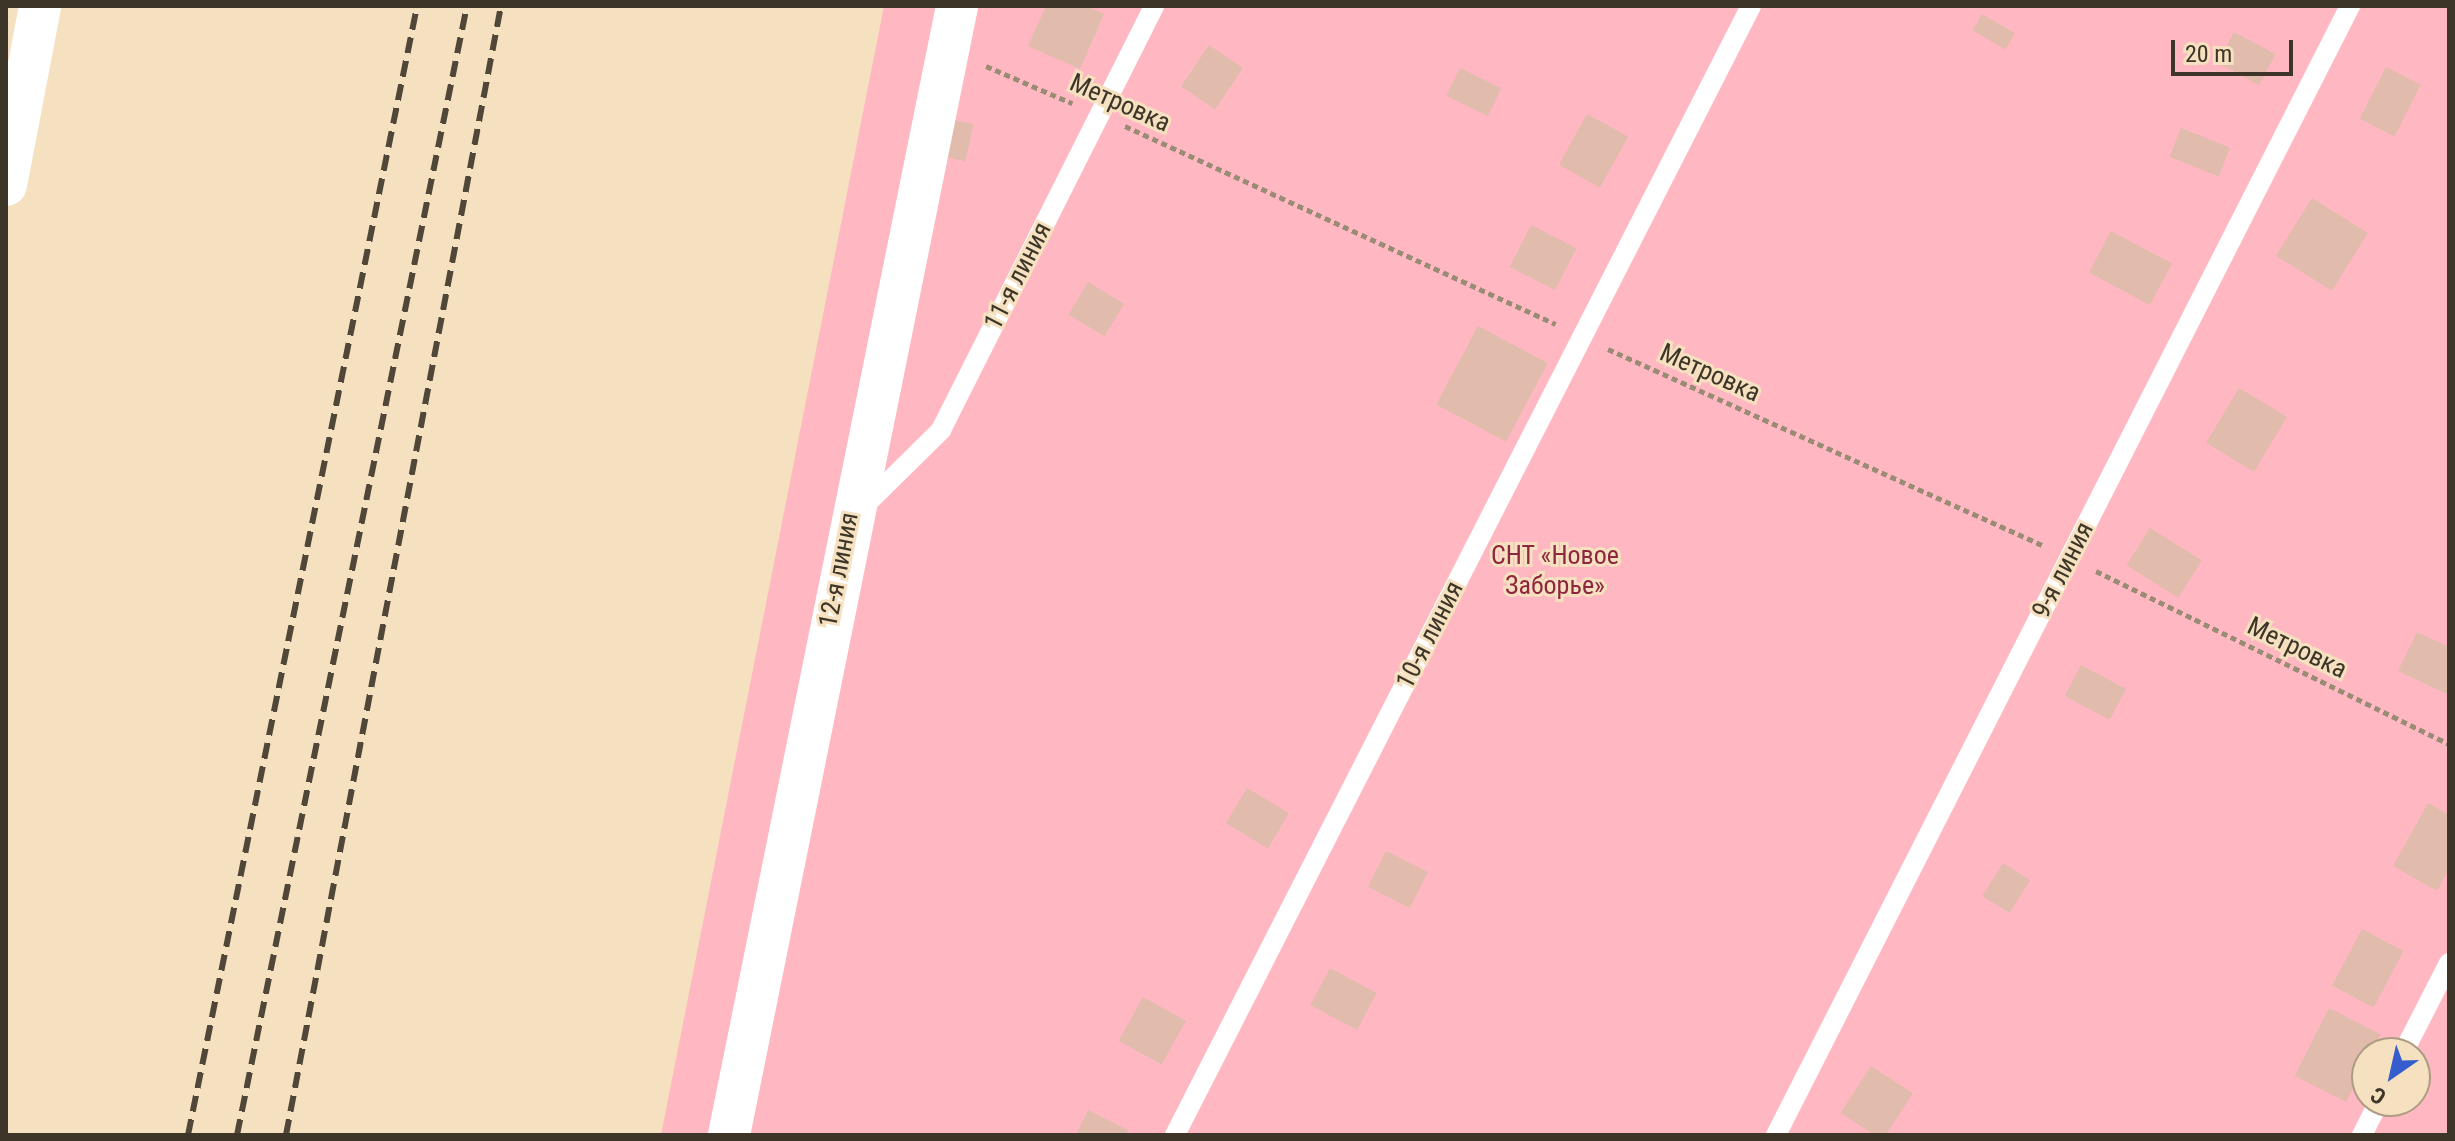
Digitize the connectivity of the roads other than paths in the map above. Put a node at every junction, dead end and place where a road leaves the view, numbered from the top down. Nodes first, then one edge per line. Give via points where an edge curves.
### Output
1 (40, 6) edge
2 (957, 6) edge
3 (1154, 6) edge
4 (1751, 6) edge
5 (2350, 6) edge
6 (6, 185) edge
7 (849, 522) junction
8 (2449, 963) edge
9 (2411, 1037) edge
10 (2371, 1117) edge
11 (729, 1135) edge
12 (1175, 1135) edge
13 (1776, 1135) edge
14 (2362, 1135) edge

1 - 6 street
2 - 7 street, 12-я линия
3 - 7 lane, 11-я линия via 941,430
4 - 12 lane, 10-я линия
5 - 13 lane, 9-я линия
7 - 11 street, 12-я линия
8 - 9 lane
10 - 14 lane

